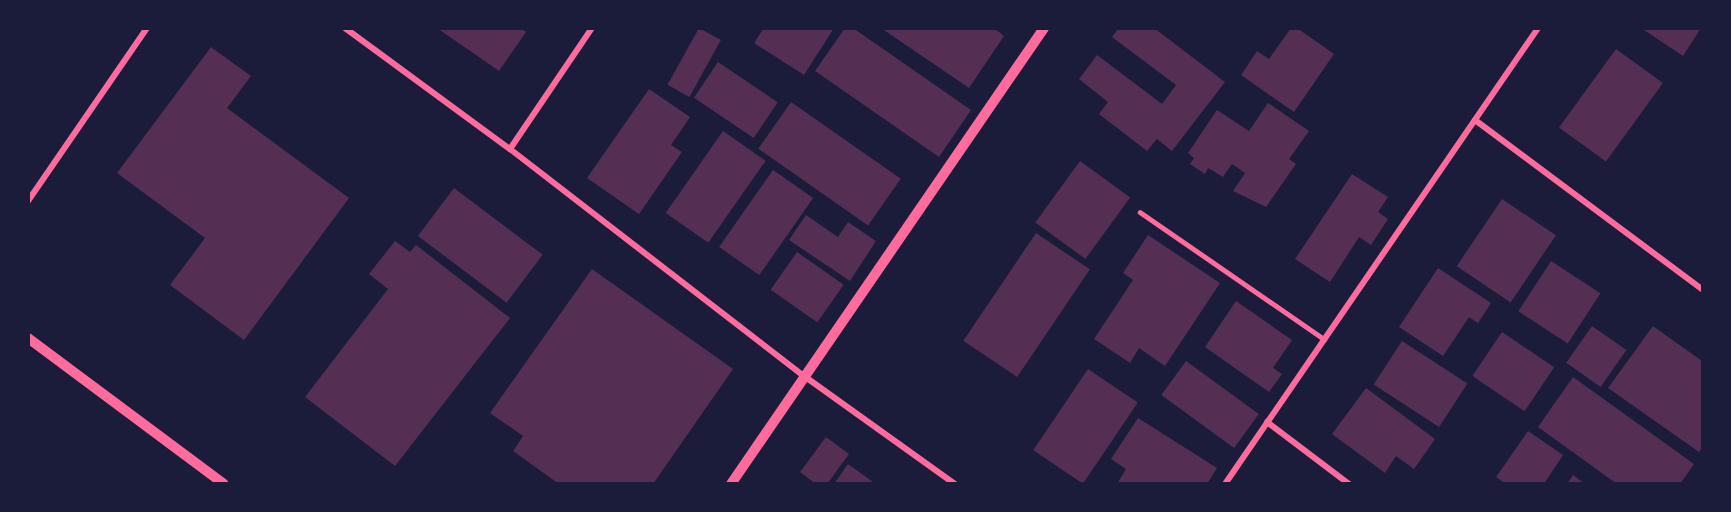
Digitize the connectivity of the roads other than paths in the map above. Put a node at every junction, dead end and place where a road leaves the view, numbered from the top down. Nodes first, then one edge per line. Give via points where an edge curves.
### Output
1 (147, 28) edge
2 (345, 28) edge
3 (592, 28) edge
4 (1044, 28) edge
5 (1538, 28) edge
6 (1475, 120) junction
7 (510, 148) junction
8 (28, 201) edge
9 (1140, 212) dead end
10 (1702, 289) edge
11 (28, 338) edge
12 (1324, 339) junction
13 (804, 376) junction
14 (1268, 422) junction
15 (224, 483) edge
16 (731, 483) edge
17 (955, 483) edge
18 (1225, 483) edge
19 (1349, 483) edge

1 - 8 street
2 - 7 street
3 - 7 street
4 - 13 street
5 - 6 street
6 - 10 street
6 - 12 street
7 - 13 street
9 - 12 lane
11 - 15 street
12 - 14 street
13 - 16 street
13 - 17 street
14 - 18 street
14 - 19 street

